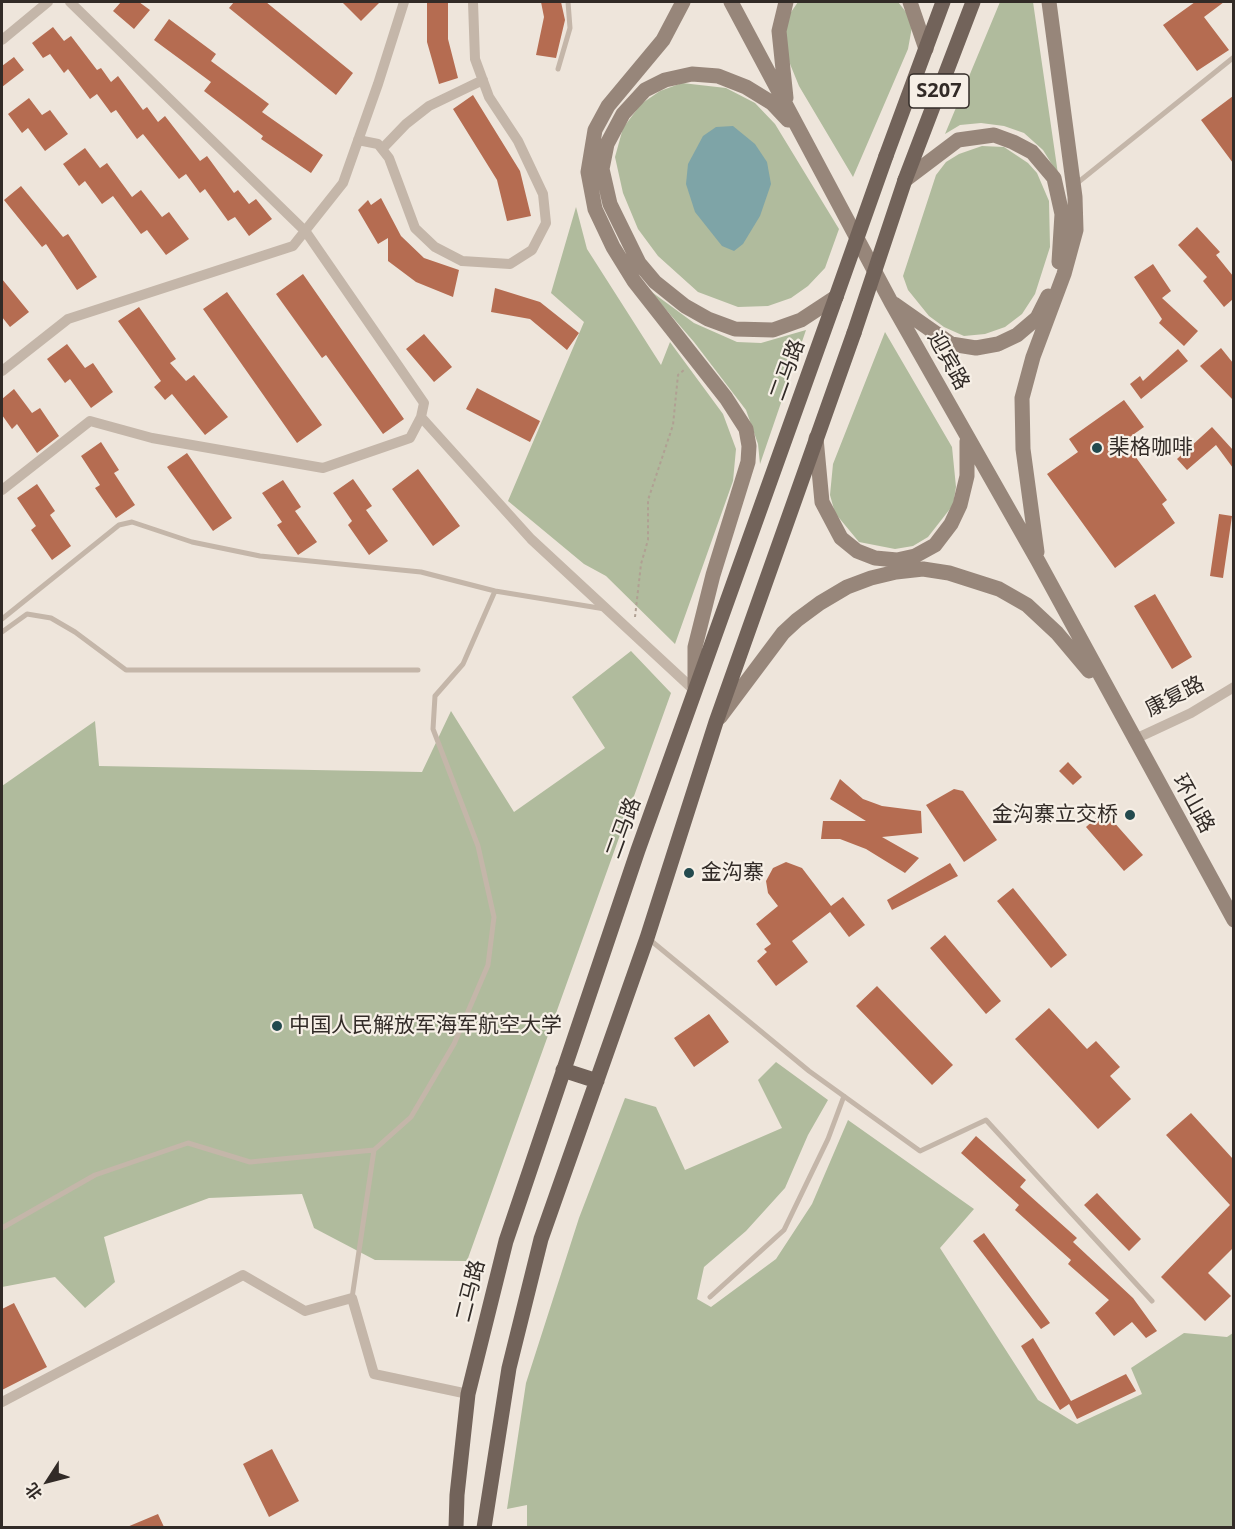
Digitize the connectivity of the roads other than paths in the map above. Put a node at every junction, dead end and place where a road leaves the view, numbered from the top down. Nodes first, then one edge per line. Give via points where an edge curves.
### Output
1 (48, 2) edge
2 (70, 2) edge
3 (404, 2) edge
4 (473, 2) edge
5 (568, 2) edge
6 (683, 2) edge
7 (731, 2) edge
8 (786, 2) edge
9 (910, 2) edge
10 (943, 2) edge
11 (973, 2) edge
12 (1049, 2) edge
13 (2, 40) edge
14 (926, 49) junction
15 (1233, 57) edge
16 (558, 69) dead end
17 (483, 80) junction
18 (786, 107) junction
19 (805, 136) junction
20 (358, 140) junction
21 (382, 149) junction
22 (905, 180) junction
23 (1074, 186) junction
24 (306, 232) junction
25 (836, 297) junction
26 (891, 302) junction
27 (2, 371) edge
28 (421, 417) junction
29 (816, 436) junction
30 (967, 438) junction
31 (2, 490) edge
32 (1038, 561) junction
33 (495, 591) junction
34 (606, 610) junction
35 (2, 619) edge
36 (2, 632) edge
37 (418, 670) dead end
38 (1233, 687) edge
39 (695, 691) junction
40 (1110, 698) junction
41 (716, 722) junction
42 (1133, 740) junction
43 (1233, 920) edge
44 (647, 938) junction
45 (563, 1070) junction
46 (597, 1081) junction
47 (844, 1096) junction
48 (374, 1150) junction
49 (2, 1228) edge
50 (710, 1296) dead end
51 (352, 1298) junction
52 (1152, 1301) dead end
53 (468, 1394) junction
54 (2, 1402) edge
55 (456, 1527) edge
56 (484, 1527) edge

1 - 13 street
2 - 24 street
3 - 20 street
4 - 17 street via 475,59
5 - 16 lane via 570,28
6 - 39 main road via 663,40 608,106 595,130 588,172 595,208 613,247 634,281 738,415 750,446 695,647
7 - 18 main road, 迎宾路
8 - 18 main road via 778,31
9 - 14 main road
10 - 14 main road, S207
11 - 22 main road, S207
12 - 23 main road
14 - 25 main road, 二马路 / S207, bridge
15 - 23 lane
17 - 21 street via 429,106
17 - 21 street via 489,98 518,141 543,194 546,223 532,250 510,264 462,261 435,247 416,228
18 - 19 main road, 迎宾路
19 - 25 main road via 772,103 746,87 718,76 692,74 665,80 645,90 622,114 607,144 602,169 610,204 639,263 685,306 735,329 772,330 801,320
19 - 26 main road, 迎宾路
20 - 21 street via 378,144
20 - 24 street via 343,183
22 - 26 main road via 958,140 994,135 1013,142 1032,152 1053,178 1062,214 1060,261 1050,293 1036,318 1017,335 998,344 976,348 951,344
22 - 29 main road, bridge
23 - 32 main road via 1076,230 1022,398 1023,449
24 - 27 street via 293,246 68,319
24 - 28 street via 424,403
25 - 39 main road, 二马路
26 - 30 main road, 迎宾路
28 - 31 street via 410,438 323,468 152,438 90,421
28 - 34 street via 531,539
29 - 30 main road via 822,502 841,538 857,551 897,560 935,545 951,524 967,476
29 - 41 main road
30 - 32 main road, 迎宾路
32 - 40 main road, 迎宾路
33 - 34 lane
33 - 35 lane via 421,572 260,556 192,542 132,522 119,525
33 - 48 lane via 463,664 435,696 434,729 478,846 494,917 488,965 454,1044 411,1117
34 - 39 street
36 - 37 lane via 27,614 51,618 126,670
38 - 42 street, 康复路 via 1191,713
39 - 45 main road, 二马路
40 - 41 main road via 1057,633 1027,605 979,581 923,569 871,578 820,603 783,633
40 - 42 main road, 迎宾路
41 - 44 main road
42 - 43 main road, 环山路
44 - 46 main road
44 - 47 lane
45 - 46 main road
45 - 53 main road, 二马路 via 506,1241
46 - 56 main road via 541,1239 509,1368
47 - 50 lane via 784,1230
47 - 52 lane via 920,1151 986,1120
48 - 49 lane via 250,1162 188,1143 95,1175
48 - 51 lane
51 - 53 street via 374,1374
51 - 54 street via 305,1311 243,1275
53 - 55 main road, 二马路

